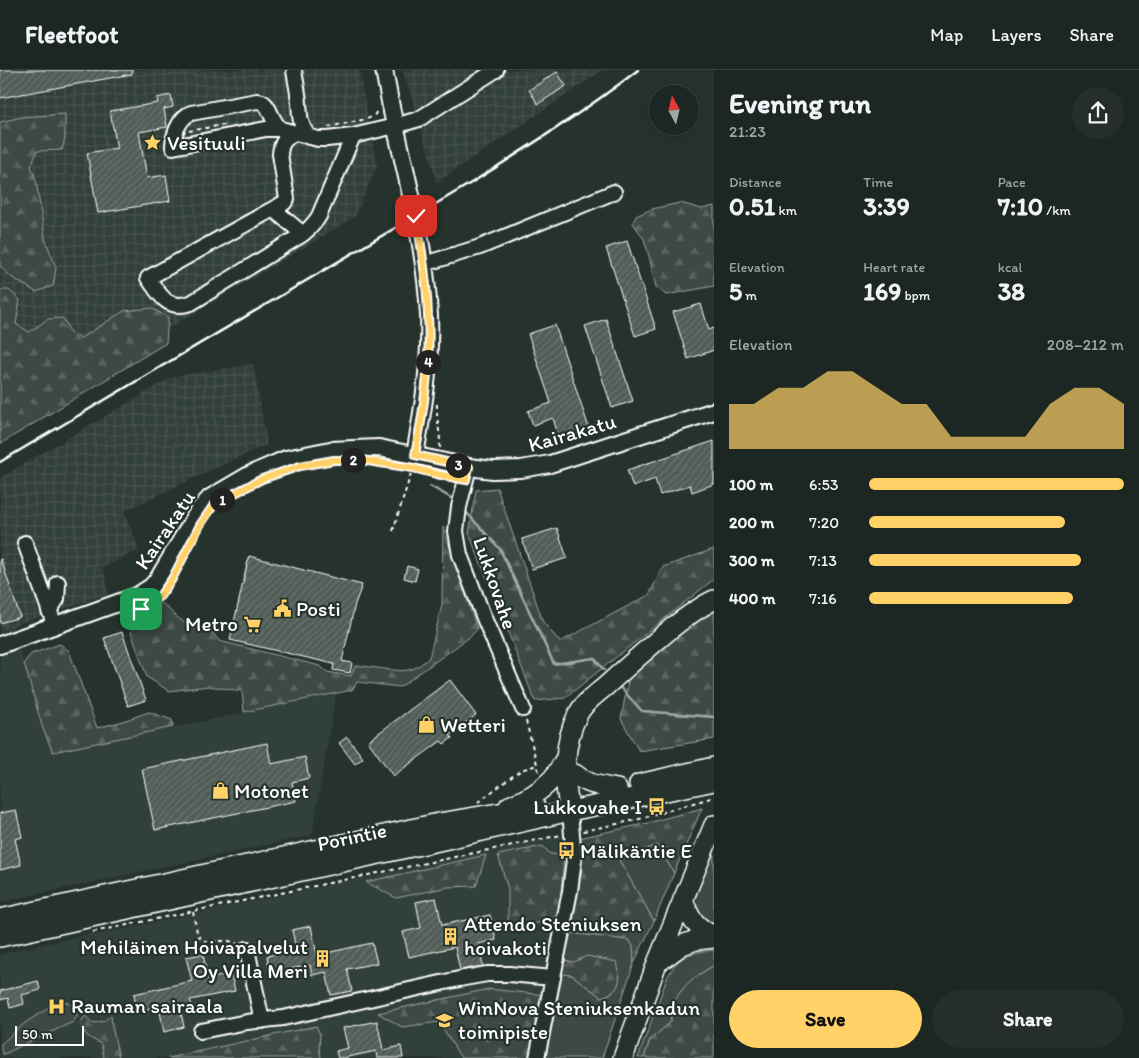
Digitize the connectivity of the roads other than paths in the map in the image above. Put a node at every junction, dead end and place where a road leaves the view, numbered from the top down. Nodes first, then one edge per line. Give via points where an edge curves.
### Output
1 (294, 70) edge
2 (384, 70) edge
3 (496, 70) edge
4 (395, 126) junction
5 (287, 131) junction
6 (353, 136) junction
7 (309, 137) junction
8 (614, 192) dead end
9 (273, 209) junction
10 (303, 234) junction
11 (424, 264) junction
12 (714, 411) edge
13 (412, 463) junction
14 (469, 467) junction
15 (25, 543) dead end
16 (58, 583) dead end
17 (714, 600) edge
18 (52, 618) junction
19 (0, 645) edge
20 (523, 709) dead end
21 (570, 766) junction
22 (714, 767) edge
23 (714, 781) edge
24 (617, 789) junction
25 (571, 802) junction
26 (478, 810) junction
27 (714, 825) edge
28 (683, 899) junction
29 (0, 919) edge
30 (0, 937) edge
31 (714, 937) edge
32 (247, 949) road end
33 (657, 963) junction
34 (553, 978) junction
35 (262, 1021) junction
36 (201, 1031) dead end
37 (537, 1058) edge
38 (623, 1058) edge

1 - 7 street via 300,120
2 - 4 main road
3 - 4 street via 419,119
4 - 6 street
4 - 11 main road
5 - 5 street via 276,125 266,104 257,101 186,115 174,135 173,147 266,129
5 - 7 street
5 - 9 street via 280,154 287,198
6 - 7 street
6 - 10 street via 319,216
8 - 11 street via 480,247
9 - 10 street
9 - 10 street via 148,278 167,302 184,305
11 - 13 main road via 428,358 422,414
12 - 14 main road, Kairakatu via 550,464 521,469
13 - 14 main road, Kairakatu
13 - 18 main road, Kairakatu via 379,448 330,450 286,459 251,474 210,498 199,510 151,588 137,596
14 - 20 street, Lukkovahe via 456,531 460,555
15 - 18 street
16 - 18 street
17 - 21 highway via 697,609 650,646 587,701 571,732
18 - 19 main road, Kairakatu
21 - 24 highway via 582,780
21 - 25 highway
21 - 26 highway via 543,788 517,803
22 - 24 highway, Porintie
23 - 25 highway, Porintie
24 - 25 highway, Porintie
25 - 26 highway, Porintie via 524,810
25 - 30 highway, Porintie via 443,840
25 - 34 street via 574,859
26 - 29 highway, Porintie via 439,823
27 - 28 highway
28 - 31 highway via 694,922
28 - 33 highway
31 - 33 highway via 682,946
32 - 35 street
33 - 38 highway
34 - 35 street via 487,974
34 - 37 street
35 - 36 street

